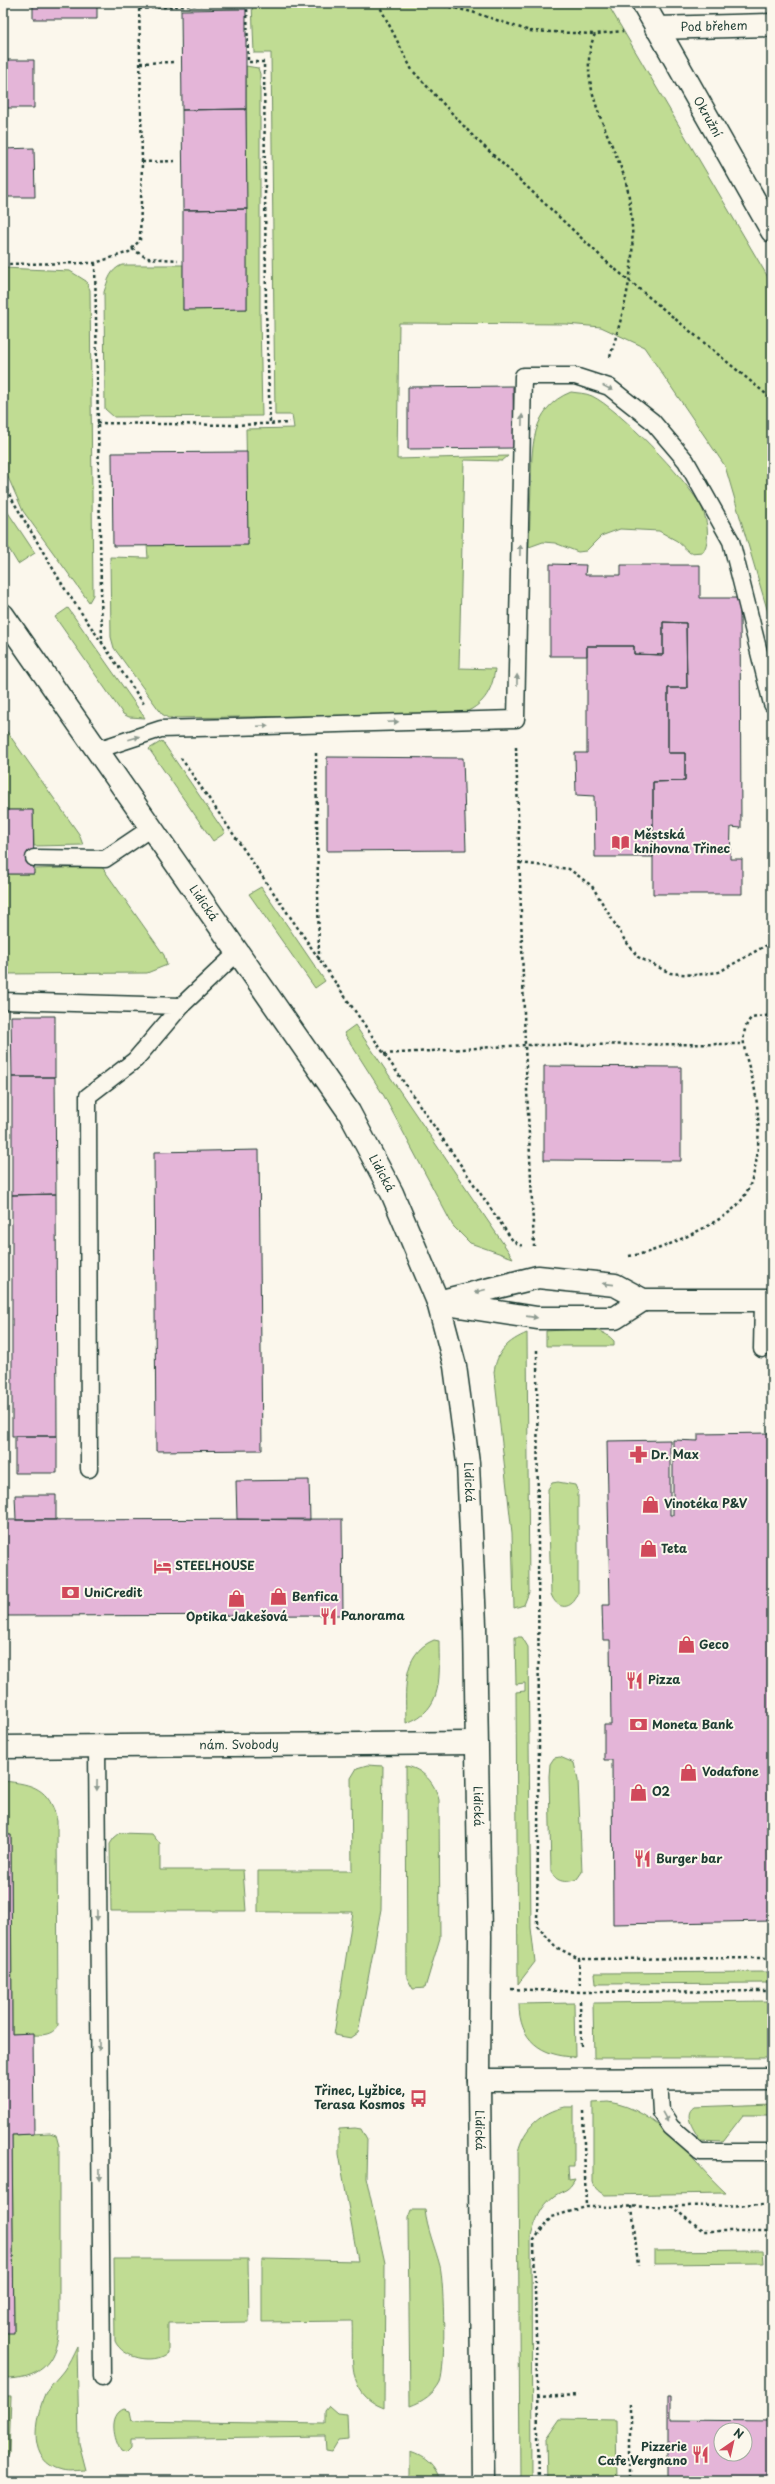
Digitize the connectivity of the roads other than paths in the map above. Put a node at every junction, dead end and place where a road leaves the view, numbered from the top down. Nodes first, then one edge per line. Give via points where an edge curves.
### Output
1 (643, 3) edge
2 (772, 25) edge
3 (656, 28) junction
4 (772, 231) edge
5 (3, 615) edge
6 (772, 704) edge
7 (97, 750) junction
8 (151, 828) junction
9 (34, 858) dead end
10 (239, 951) junction
11 (3, 1001) edge
12 (181, 1006) junction
13 (643, 1300) junction
14 (767, 1301) edge
15 (438, 1302) junction
16 (762, 1349) dead end
17 (89, 1469) dead end
18 (475, 1743) junction
19 (97, 1746) junction
20 (3, 1747) edge
21 (659, 2079) junction
22 (772, 2079) edge
23 (479, 2080) junction
24 (772, 2152) edge
25 (102, 2377) dead end
26 (483, 2481) edge

1 - 3 street, Okružní
2 - 3 street, Pod břehem
3 - 4 street, Okružní
5 - 7 street, Lidická
7 -> 6 lane via 161,729 516,719 523,376 575,376 609,387 652,421 686,461 732,541
7 - 8 street, Lidická
8 - 9 lane via 104,859
8 - 10 street, Lidická
10 - 12 lane
10 - 15 street, Lidická via 349,1112 392,1193
11 - 12 lane
12 - 17 lane via 135,1060 88,1096
13 - 14 street
15 -> 13 street via 545,1318 615,1318
13 -> 15 street via 615,1285 538,1276
14 - 16 lane
15 - 18 street, Lidická via 455,1366 468,1463
18 - 19 street, nám. Svobody
18 - 23 street, Lidická via 481,1988
19 - 20 street, nám. Svobody
19 -> 25 lane
21 - 22 street
21 - 23 street
21 -> 24 lane via 661,2112 671,2127 700,2152
23 - 26 street, Lidická

